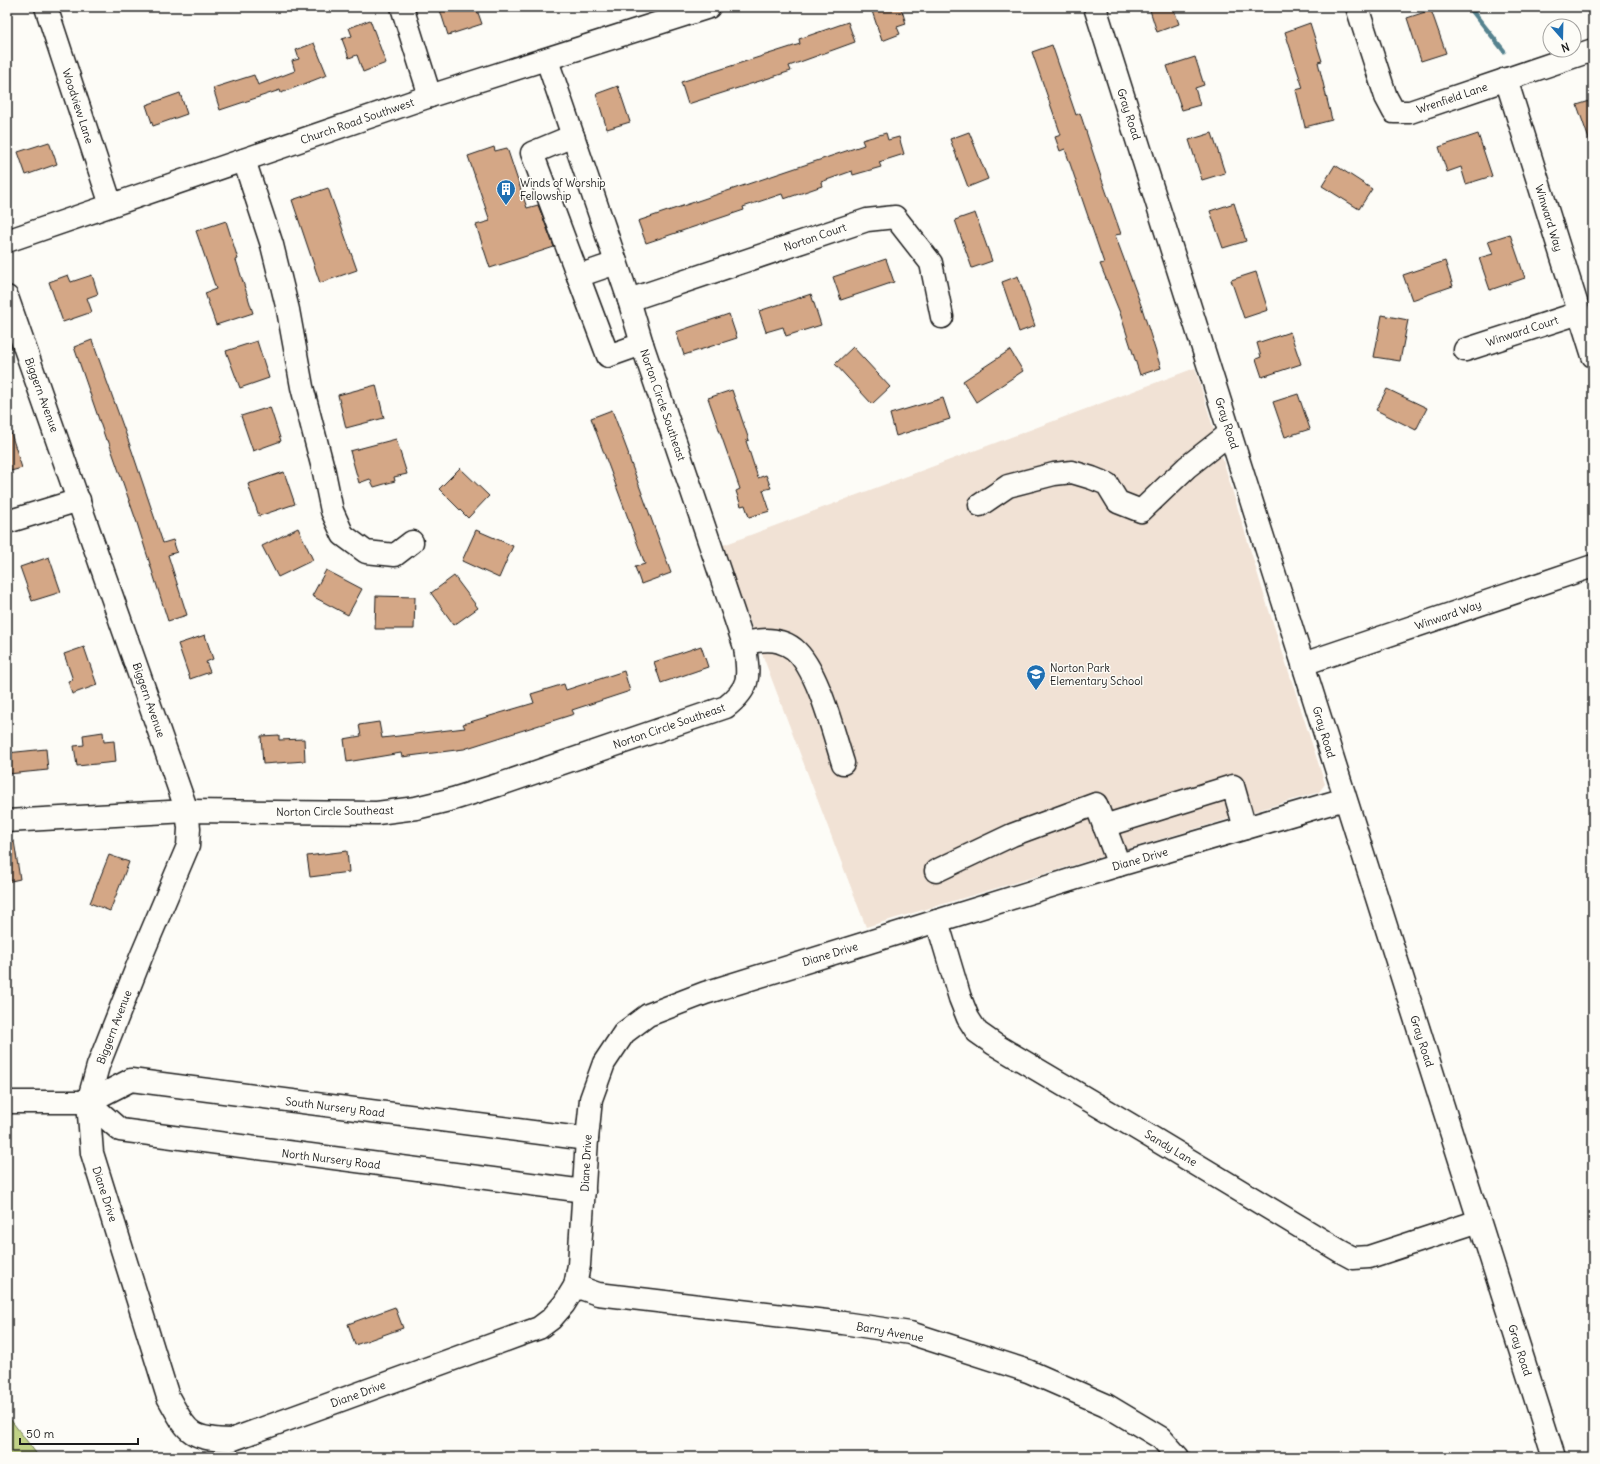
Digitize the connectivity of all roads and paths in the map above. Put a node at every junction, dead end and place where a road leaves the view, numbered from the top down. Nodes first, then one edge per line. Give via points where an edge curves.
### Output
1 (46, 7) edge
2 (402, 7) edge
3 (1095, 7) edge
4 (1357, 7) edge
5 (697, 9) edge
6 (1593, 50) edge
7 (547, 60) junction
8 (1506, 79) junction
9 (430, 96) junction
10 (573, 136) junction
11 (244, 160) junction
12 (111, 205) junction
13 (7, 241) edge
14 (616, 263) junction
15 (578, 276) junction
16 (7, 297) edge
17 (629, 300) junction
18 (1579, 313) junction
19 (942, 317) dead end
20 (642, 344) junction
21 (1465, 350) dead end
22 (1593, 356) edge
23 (1230, 433) junction
24 (79, 500) junction
25 (980, 505) dead end
26 (7, 522) edge
27 (412, 542) dead end
28 (1593, 566) edge
29 (744, 643) junction
30 (1303, 664) junction
31 (843, 763) dead end
32 (1345, 799) junction
33 (187, 811) junction
34 (7, 821) edge
35 (1104, 826) junction
36 (1245, 828) junction
37 (1119, 865) junction
38 (936, 871) dead end
39 (937, 921) junction
40 (7, 1102) edge
41 (88, 1102) junction
42 (587, 1139) junction
43 (584, 1191) junction
44 (1479, 1221) junction
45 (575, 1286) junction
46 (1178, 1457) edge
47 (1554, 1457) edge

1 - 12 street, Woodview Lane
2 - 9 street
3 - 23 street, Gray Road
4 - 8 street, Wrenfield Lane via 1386,98 1394,112 1410,112
5 - 7 street, Church Road Southwest
6 - 8 street, Wrenfield Lane
7 - 9 street, Church Road Southwest
7 - 10 street, Norton Circle Southeast
8 - 18 street, Winward Way
9 - 11 street, Church Road Southwest
10 - 14 street, Norton Circle Southeast
10 - 15 street via 532,152
11 - 12 street, Church Road Southwest
11 - 27 street via 272,245 332,511 342,535 366,552 395,555
12 - 13 street, Church Road Southwest
14 - 15 street
14 - 17 street, Norton Circle Southeast
15 - 20 street via 608,356
16 - 24 street, Biggern Avenue
17 - 19 street, Norton Court via 867,220 895,217 931,263
17 - 20 street, Norton Circle Southeast
18 - 21 street, Winward Court
18 - 22 street, Winward Way
20 - 29 street, Norton Circle Southeast
23 - 25 street via 1187,467 1141,511 1118,502 1107,484 1072,472 1008,486
23 - 30 street, Gray Road
24 - 26 street
24 - 33 street, Biggern Avenue
28 - 30 street, Winward Way
29 - 31 street via 779,641 793,648 801,657 818,688
29 - 33 street, Norton Circle Southeast via 748,664 745,687 738,698 726,707 453,799 416,808 378,813
30 - 32 street, Gray Road via 1310,715
32 - 36 street, Diane Drive
32 - 44 street, Gray Road
33 - 34 street, Norton Circle Southeast
33 - 41 street, Biggern Avenue via 188,846 98,1066
35 - 36 street via 1233,786
35 - 37 street
35 - 38 street via 1096,804 1012,835
36 - 37 street, Diane Drive
37 - 39 street, Diane Drive
39 - 42 street, Diane Drive via 705,993 648,1015 624,1033 604,1063 591,1099
39 - 44 street, Sandy Lane via 960,998 977,1032 1340,1251 1353,1258 1369,1257
40 - 41 street
41 - 42 street, South Nursery Road via 131,1080
41 - 43 street, North Nursery Road via 120,1130
41 - 45 street, Diane Drive via 92,1154 168,1397 185,1427 195,1435 231,1440 538,1328 564,1304
42 - 43 street, Diane Drive
43 - 45 street, Diane Drive via 580,1264
44 - 47 street, Gray Road
45 - 46 street, Barry Avenue via 598,1294 910,1333 1028,1371 1106,1405 1161,1438

